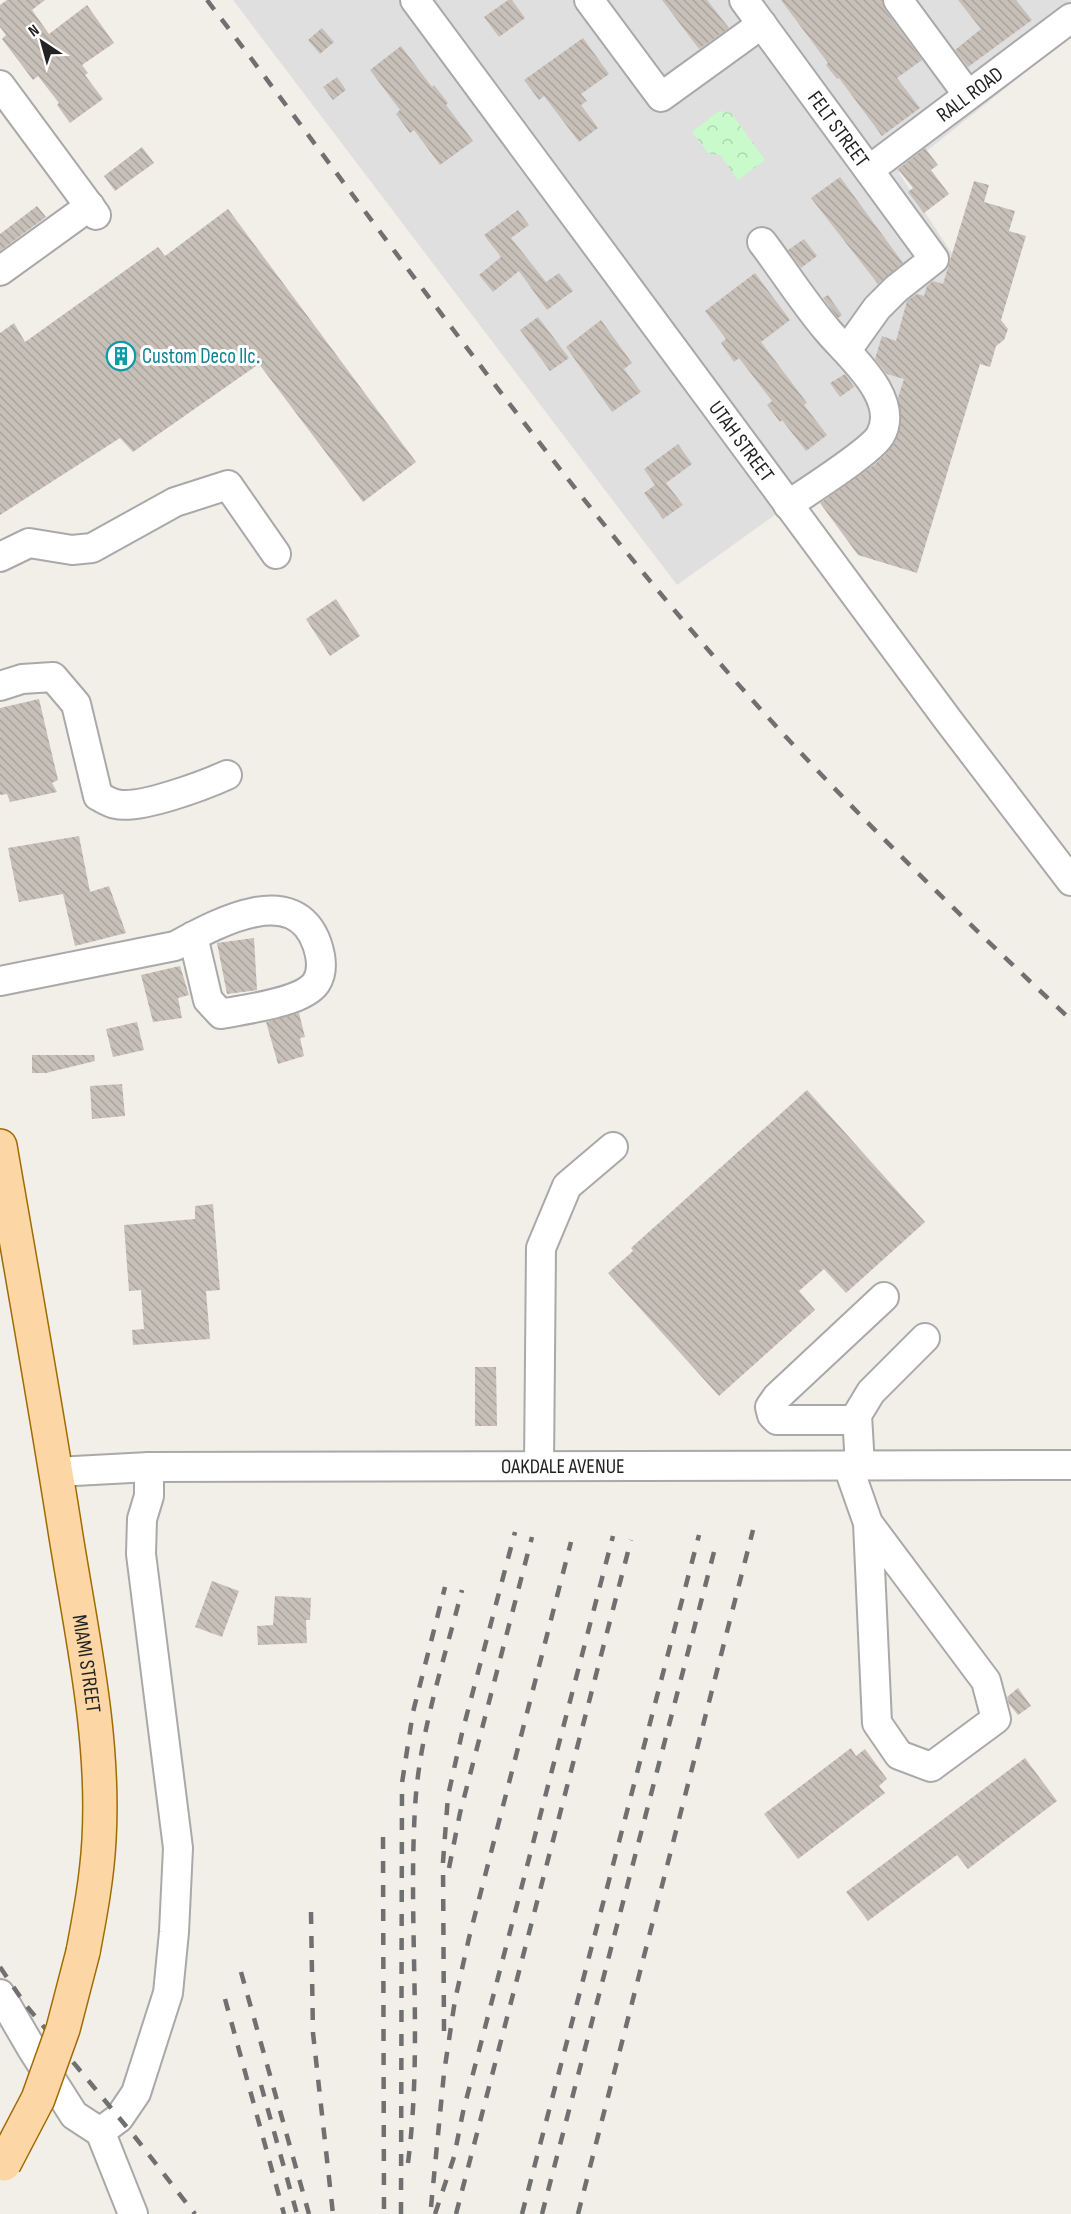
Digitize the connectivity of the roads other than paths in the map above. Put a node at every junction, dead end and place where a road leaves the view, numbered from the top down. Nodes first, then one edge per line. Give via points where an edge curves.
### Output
1 (415, 0) edge
2 (589, 0) edge
3 (744, 0) edge
4 (898, 0) edge
5 (1071, 18) edge
6 (762, 24) junction
7 (0, 84) edge
8 (968, 95) junction
9 (869, 170) junction
10 (762, 242) dead end
11 (0, 271) edge
12 (847, 350) junction
13 (788, 505) junction
14 (276, 554) dead end
15 (0, 557) edge
16 (0, 686) edge
17 (227, 775) dead end
18 (1071, 881) edge
19 (194, 936) junction
20 (0, 981) edge
21 (0, 1146) edge
22 (613, 1147) dead end
23 (884, 1297) dead end
24 (925, 1338) dead end
25 (856, 1420) junction
26 (1071, 1465) edge
27 (539, 1466) junction
28 (854, 1466) junction
29 (150, 1467) junction
30 (56, 1472) junction
31 (868, 1523) junction
32 (0, 1994) edge
33 (100, 2131) junction
34 (2, 2168) edge
35 (133, 2214) edge

1 - 13 street, UTAH STREET
2 - 6 street via 661,97
3 - 6 street, FELT STREET
4 - 8 street
5 - 8 street, RALL ROAD
6 - 9 street, FELT STREET
7 - 11 street via 93,211
8 - 9 street, RALL ROAD
9 - 12 street, FELT STREET via 934,259 877,308
10 - 12 street via 828,331
12 - 13 street via 879,393 884,407 880,435 867,449
13 - 18 street, UTAH STREET
14 - 15 street via 228,485 175,502 92,548 72,550 29,543
16 - 17 street via 53,677 76,704 98,796 118,805 192,790
19 - 19 street via 243,913 269,910 293,915 313,932 323,960 316,984 292,999 221,1014 208,1000
19 - 20 street via 175,946
21 - 30 main road, MIAMI STREET
22 - 27 street via 567,1186 541,1248
23 - 25 street via 770,1407 777,1420
24 - 25 street via 871,1392
25 - 28 street
26 - 28 street, OAKDALE AVENUE
27 - 28 street, OAKDALE AVENUE
27 - 29 street, OAKDALE AVENUE
28 - 31 street
29 - 30 street, OAKDALE AVENUE
29 - 33 street via 141,1554 178,1848 174,1932 168,1993 136,2093 119,2118
30 - 34 main road, MIAMI STREET, bridge via 98,1747 99,1839 83,1952 63,2029 38,2099
31 - 31 street via 986,1681 996,1719 931,1767 899,1755 877,1723
32 - 33 street via 74,2115
33 - 35 street

